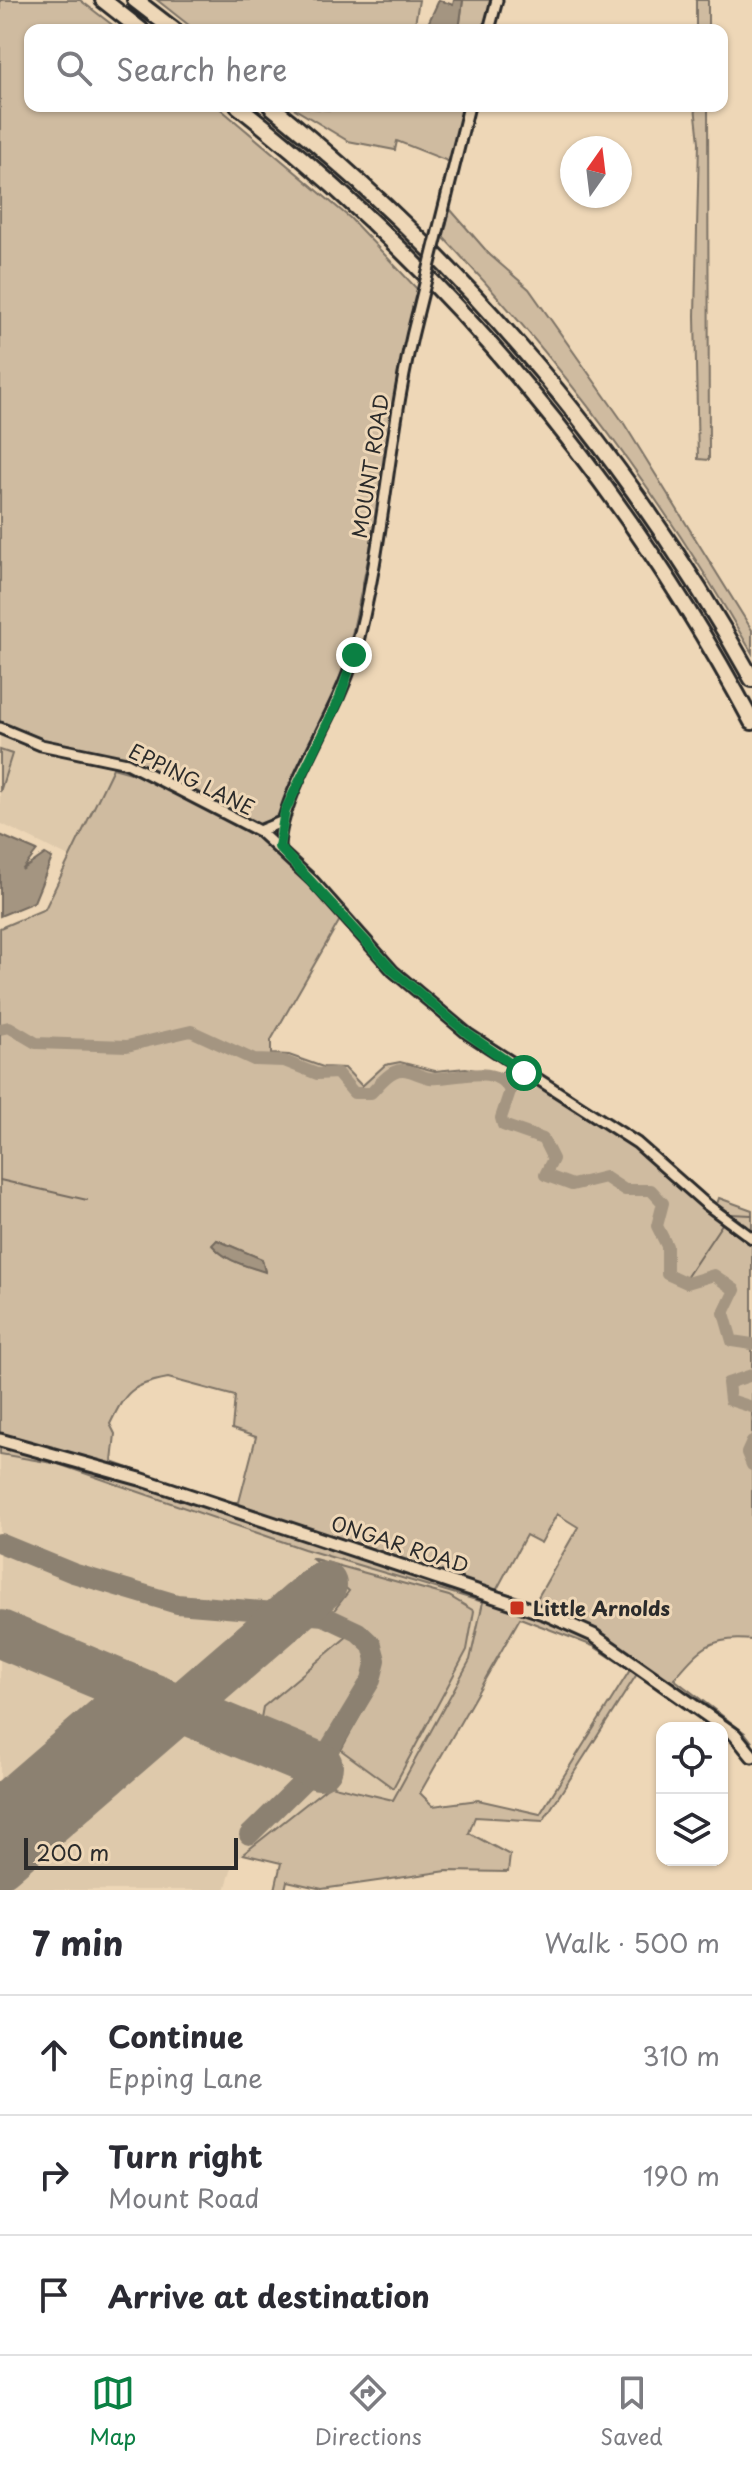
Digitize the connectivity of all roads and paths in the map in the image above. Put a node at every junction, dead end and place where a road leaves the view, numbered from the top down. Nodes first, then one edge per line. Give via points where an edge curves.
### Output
1 (103, 0) edge
2 (135, 0) edge
3 (497, 0) edge
4 (133, 24) edge
5 (166, 24) edge
6 (491, 24) edge
7 (245, 112) edge
8 (278, 112) edge
9 (468, 112) edge
10 (752, 679) edge
11 (752, 722) edge
12 (0, 728) edge
13 (281, 822) junction
14 (259, 831) junction
15 (279, 847) junction
16 (752, 1238) edge
17 (0, 1440) edge
18 (752, 1756) edge

1 - 4 highway
2 - 5 highway
3 - 6 street
7 - 11 highway via 383,231 522,380 645,544
8 - 10 highway via 413,230 532,358 650,514
9 - 13 street, MOUNT ROAD, bridge via 398,399 354,655 339,700
12 - 14 street, EPPING LANE via 41,745 127,763
13 - 14 street
13 - 15 street, MOUNT ROAD
14 - 15 street, EPPING LANE
15 - 16 street, EPPING LANE via 385,964 468,1034 637,1143
17 - 18 main road, ONGAR ROAD via 140,1479 546,1614 604,1643 735,1735

